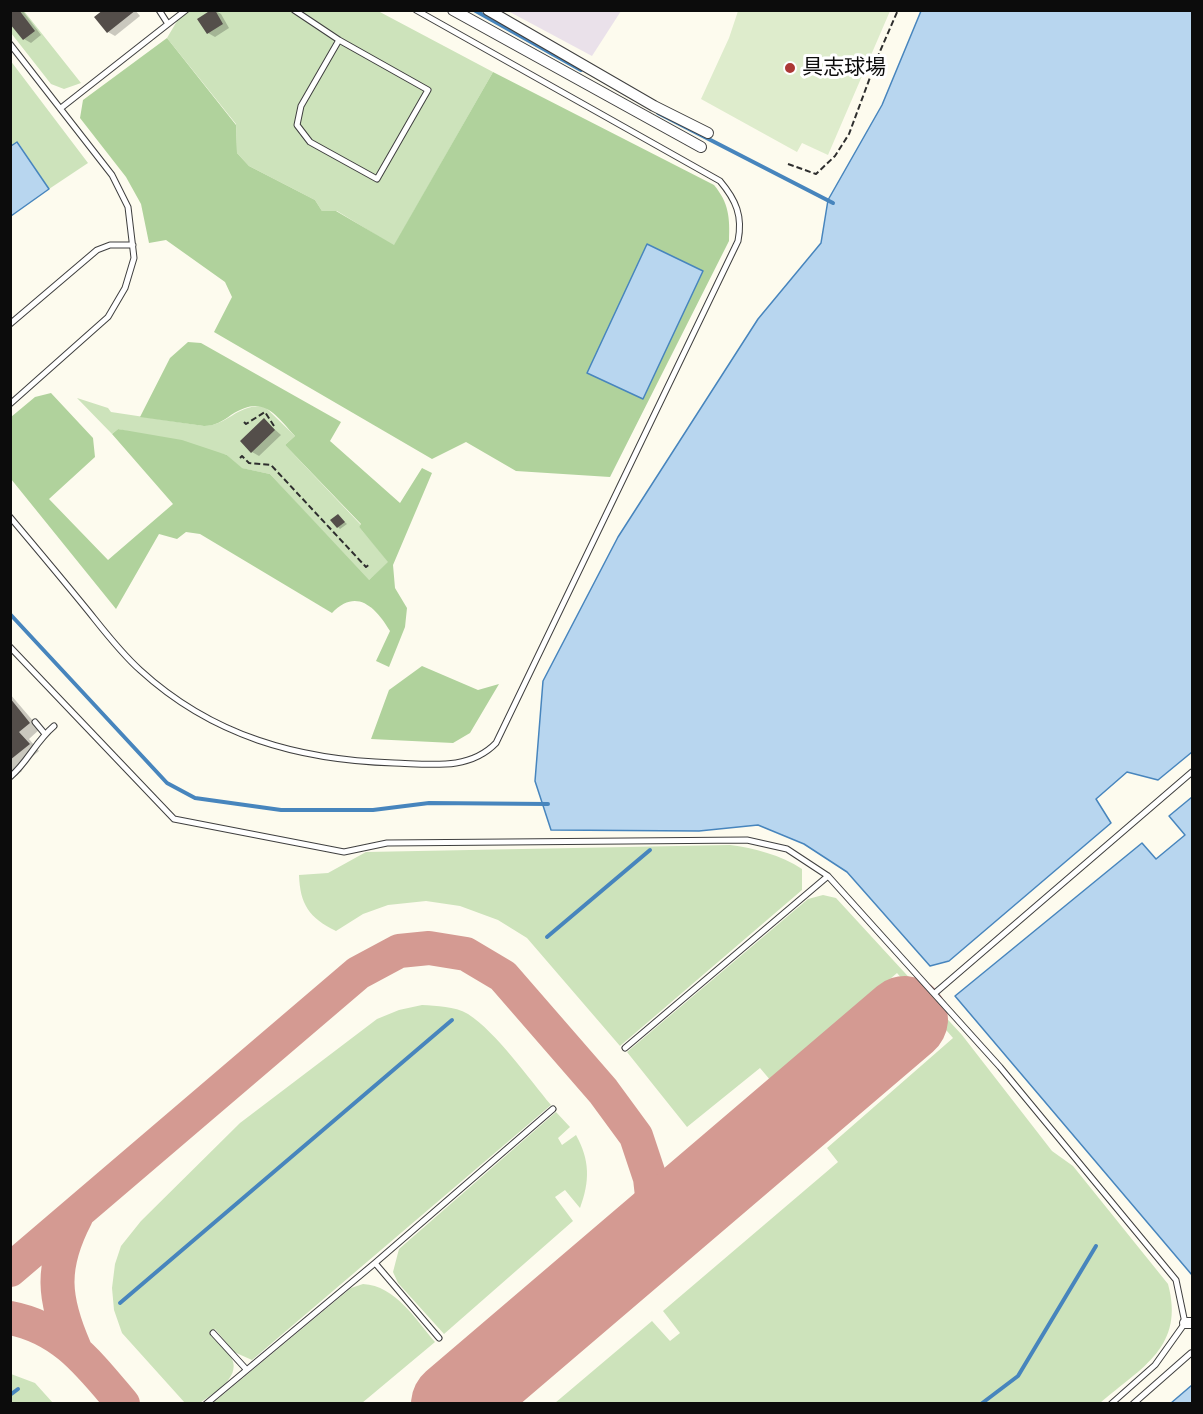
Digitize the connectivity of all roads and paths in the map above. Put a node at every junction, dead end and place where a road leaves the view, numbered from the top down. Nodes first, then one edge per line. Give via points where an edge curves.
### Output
1 (159, 10) edge
2 (186, 10) edge
3 (294, 10) edge
4 (416, 10) edge
5 (453, 10) edge
6 (489, 10) edge
7 (898, 10) edge
8 (168, 24) junction
9 (339, 40) junction
10 (10, 44) edge
11 (61, 108) junction
12 (708, 133) dead end
13 (701, 147) dead end
14 (788, 164) dead end
15 (133, 245) junction
16 (10, 324) edge
17 (10, 404) edge
18 (244, 422) dead end
19 (274, 426) dead end
20 (240, 458) dead end
21 (10, 518) edge
22 (370, 564) dead end
23 (10, 647) edge
24 (35, 722) dead end
25 (54, 726) dead end
26 (45, 734) junction
27 (1192, 772) edge
28 (10, 777) edge
29 (828, 876) junction
30 (934, 993) junction
31 (625, 1048) dead end
32 (553, 1108) dead end
33 (375, 1263) junction
34 (1189, 1323) edge
35 (213, 1333) dead end
36 (439, 1338) dead end
37 (1191, 1353) edge
38 (246, 1369) junction
39 (206, 1404) edge
40 (1110, 1404) edge
41 (1133, 1404) edge

1 - 8 lane
2 - 8 lane
3 - 9 lane
4 - 21 lane via 720,181 733,196 741,226 738,241 496,743 487,752 456,764 353,762 300,754 227,729 171,696 139,669
5 - 13 street
6 - 12 street
7 - 14 path via 849,134 835,156 816,174
8 - 11 lane
9 - 9 lane via 428,90 377,179 310,142 297,125 301,106
10 - 11 lane
11 - 15 lane via 112,175 128,207
15 - 16 lane via 110,245 97,250
15 - 17 lane via 134,258 125,288 108,317
18 - 19 path via 265,412
20 - 22 path via 271,465 366,567
23 - 29 lane via 174,819 345,852 387,843 747,840 788,849
24 - 26 lane
25 - 26 lane
26 - 28 lane
27 - 30 lane
29 - 30 lane
29 - 31 lane
30 - 34 lane via 1176,1280
32 - 33 lane
33 - 36 lane
33 - 38 lane
34 - 40 lane via 1155,1365
35 - 38 lane
37 - 41 lane
38 - 39 lane

